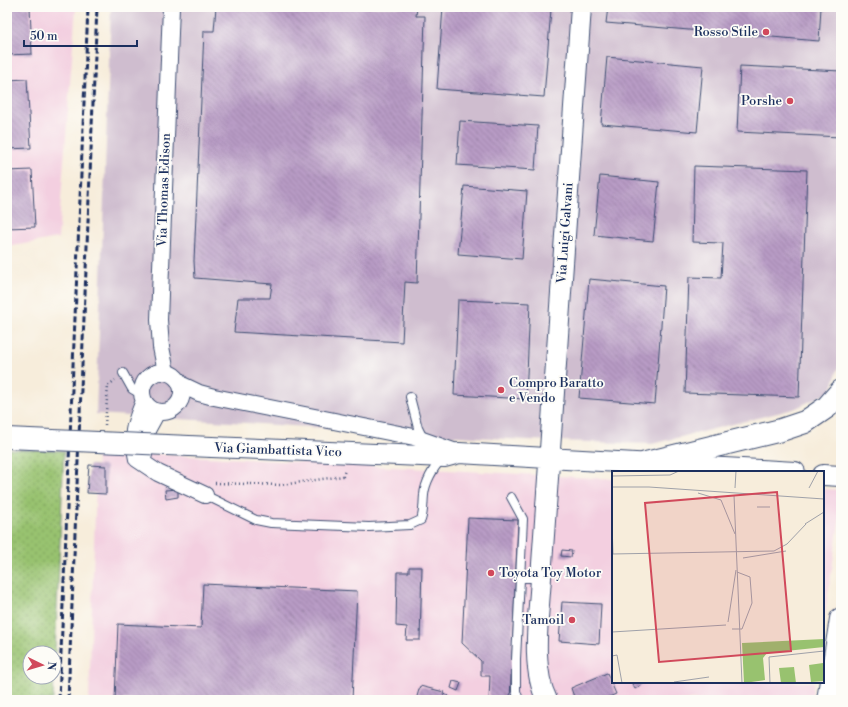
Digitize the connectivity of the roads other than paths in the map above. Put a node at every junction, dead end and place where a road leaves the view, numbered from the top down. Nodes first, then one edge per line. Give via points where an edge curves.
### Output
1 (171, 7) edge
2 (581, 7) edge
3 (159, 320) junction
4 (166, 372) junction
5 (123, 373) dead end
6 (148, 378) junction
7 (180, 384) junction
8 (841, 391) edge
9 (410, 397) dead end
10 (143, 398) junction
11 (157, 412) junction
12 (7, 438) edge
13 (424, 441) junction
14 (451, 455) junction
15 (548, 458) junction
16 (646, 464) junction
17 (776, 471) edge
18 (158, 473) junction
19 (824, 475) edge
20 (841, 476) edge
21 (205, 495) joint
22 (511, 497) dead end
23 (520, 578) junction
24 (541, 578) junction
25 (841, 619) edge
26 (519, 700) edge
27 (547, 700) edge
28 (828, 700) edge

1 - 3 street, Via Thomas Edison
2 - 15 street, Via Luigi Galvani
3 - 4 street, Via Thomas Edison
3 - 6 street
4 - 6 street via 153,374
4 - 7 street via 177,378
5 - 10 lane via 132,389
6 - 10 street via 144,383
7 - 11 street via 181,397 174,409
7 - 13 street via 214,397
8 - 16 main road via 827,407 806,422
9 - 13 lane
10 - 11 street via 148,407
10 - 18 street via 134,425 133,438 137,459
11 - 18 street via 144,434 143,454
12 - 14 street, Via Giambattista Vico, bridge
13 - 14 street
14 - 15 street, Via Giambattista Vico
14 - 21 lane via 433,467 424,494 421,520 410,525 369,527 271,523 256,520
15 - 16 street, Via Giambattista Vico
15 - 24 street, Via Luigi Galvani
16 - 17 street, Via Giambattista Vico
18 - 21 street
19 - 20 street
22 - 23 lane via 523,519
23 - 24 lane
23 - 26 lane via 516,659 516,691
24 - 27 street, Via Luigi Galvani via 537,663 542,690
25 - 28 main road

